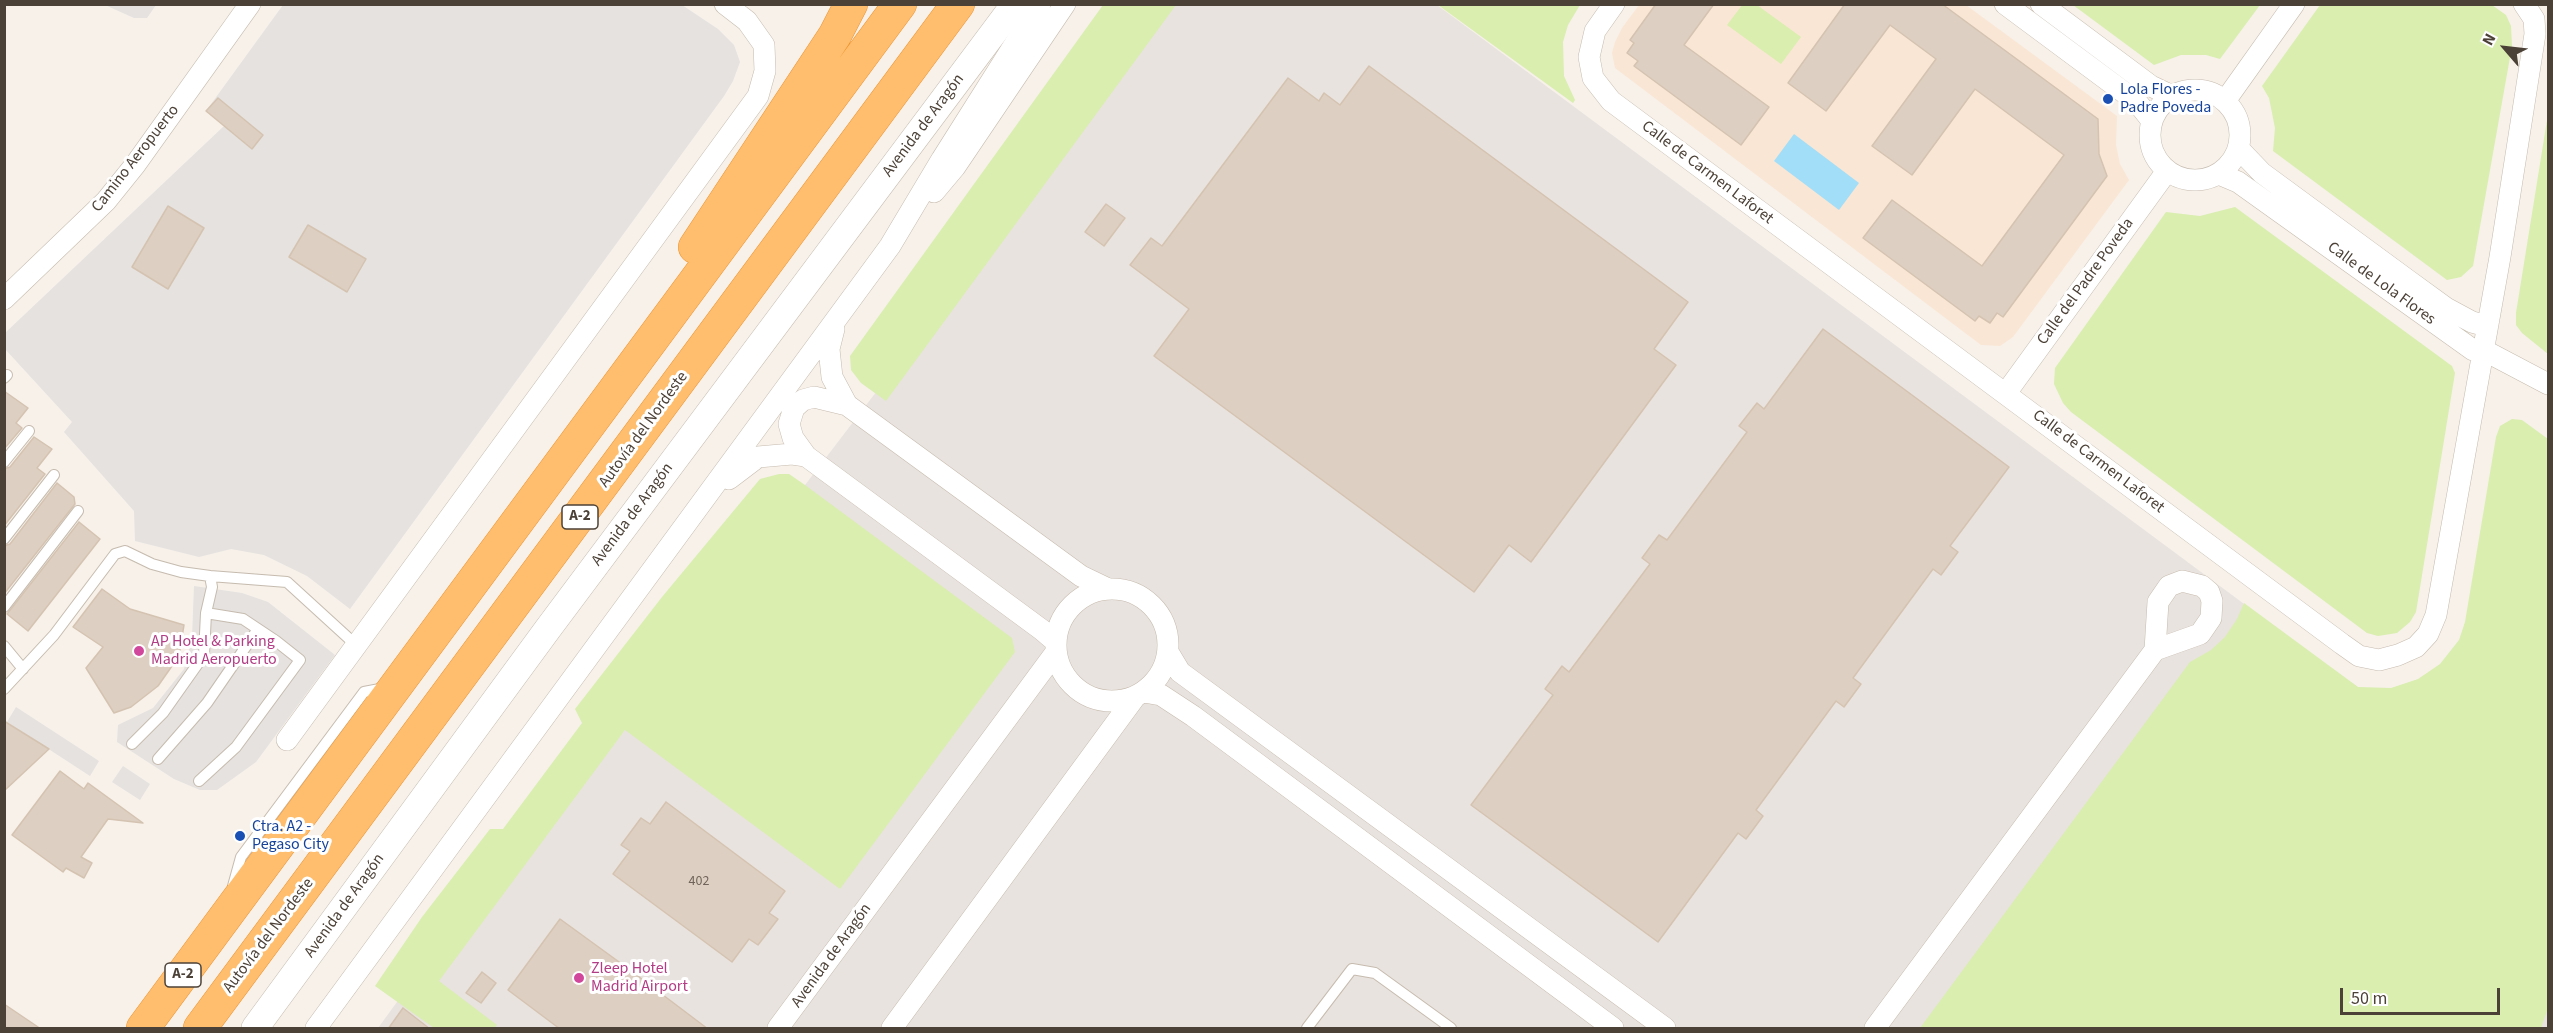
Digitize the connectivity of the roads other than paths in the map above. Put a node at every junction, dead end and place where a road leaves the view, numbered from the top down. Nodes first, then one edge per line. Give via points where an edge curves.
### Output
1 (250, 4) edge
2 (725, 4) edge
3 (850, 4) edge
4 (900, 4) edge
5 (958, 4) edge
6 (1015, 4) edge
7 (1040, 4) edge
8 (1065, 4) edge
9 (1614, 4) edge
10 (2005, 4) edge
11 (2041, 4) edge
12 (2294, 4) edge
13 (2524, 4) edge
14 (2172, 96) junction
15 (2225, 101) junction
16 (2152, 121) junction
17 (2239, 149) junction
18 (2167, 171) junction
19 (2219, 174) junction
20 (890, 246) junction
21 (4, 299) edge
22 (836, 323) junction
23 (2487, 326) junction
24 (2482, 352) junction
25 (2548, 384) edge
26 (2006, 393) junction
27 (847, 405) junction
28 (29, 431) dead end
29 (806, 456) junction
30 (4, 462) edge
31 (54, 475) dead end
32 (709, 494) junction
33 (78, 512) dead end
34 (4, 539) edge
35 (210, 576) junction
36 (475, 579) junction
37 (1108, 589) junction
38 (4, 608) edge
39 (206, 613) junction
40 (258, 629) junction
41 (356, 645) junction
42 (4, 646) edge
43 (1056, 647) junction
44 (2155, 650) dead end
45 (1168, 652) junction
46 (23, 669) junction
47 (4, 689) edge
48 (1139, 694) junction
49 (287, 740) dead end
50 (132, 744) dead end
51 (158, 759) dead end
52 (199, 781) dead end
53 (143, 1029) edge
54 (200, 1029) edge
55 (255, 1029) edge
56 (316, 1029) edge
57 (778, 1029) edge
58 (892, 1029) edge
59 (1307, 1029) edge
60 (1451, 1029) edge
61 (1613, 1029) edge
62 (1665, 1029) edge
63 (1875, 1029) edge

1 - 21 street, Camino Aeropuerto via 106,201
2 - 41 street via 747,21 764,45 765,71 759,96
3 - 36 highway via 835,34
4 - 36 highway, A-2
5 - 54 highway, Autovía del Nordeste / A-2
6 - 55 street, Avenida de Aragón via 547,630
7 - 20 street
8 - 20 street via 955,167
9 - 26 street, Calle de Carmen Laforet via 1594,31 1589,57 1593,78 1611,101
10 - 16 street via 2137,102
11 - 14 street via 2151,86
12 - 15 street
13 - 23 street, Calle de Carmen Laforet via 2534,19 2535,34
14 - 15 street via 2205,91
14 - 16 street
15 - 17 street via 2239,123
16 - 18 street via 2154,154
17 - 19 street
17 - 23 street, Calle de Lola Flores via 2262,173 2446,308
18 - 19 street via 2193,181
18 - 26 street, Calle del Padre Poveda
19 - 24 street, Calle de Lola Flores via 2238,182 2473,350
20 - 22 street
22 - 27 street via 829,349 832,377
22 - 32 street
23 - 24 street, Calle de Carmen Laforet
24 - 25 street, Calle de Lola Flores
24 - 26 street, Calle de Carmen Laforet via 2436,615 2428,634 2415,647 2379,660 2359,656 2342,644
27 - 29 street via 814,397 794,408 789,424 793,438
27 - 37 street via 1081,576
28 - 30 lane
29 - 32 street via 758,457
29 - 43 street via 1042,630
31 - 34 lane
32 - 56 street
33 - 38 lane
35 - 39 lane via 212,587
35 - 41 lane via 287,582
35 - 46 lane via 172,570 125,551 115,554
36 - 53 highway, A-2
37 - 43 street via 1089,594 1072,606 1061,622
37 - 45 street via 1125,590 1153,606 1168,635
39 - 40 lane via 243,619
39 - 50 lane via 204,655 163,713
40 - 51 lane via 207,703
40 - 52 lane via 300,660 236,747
41 - 49 street
42 - 46 lane
43 - 48 street via 1061,669 1085,694 1118,701
43 - 57 street, Avenida de Aragón
44 - 63 street
45 - 48 street via 1156,681
45 - 62 street via 1187,678
46 - 47 lane
48 - 58 street
48 - 61 street via 1161,695 1193,716
59 - 60 lane via 1352,969 1375,973

